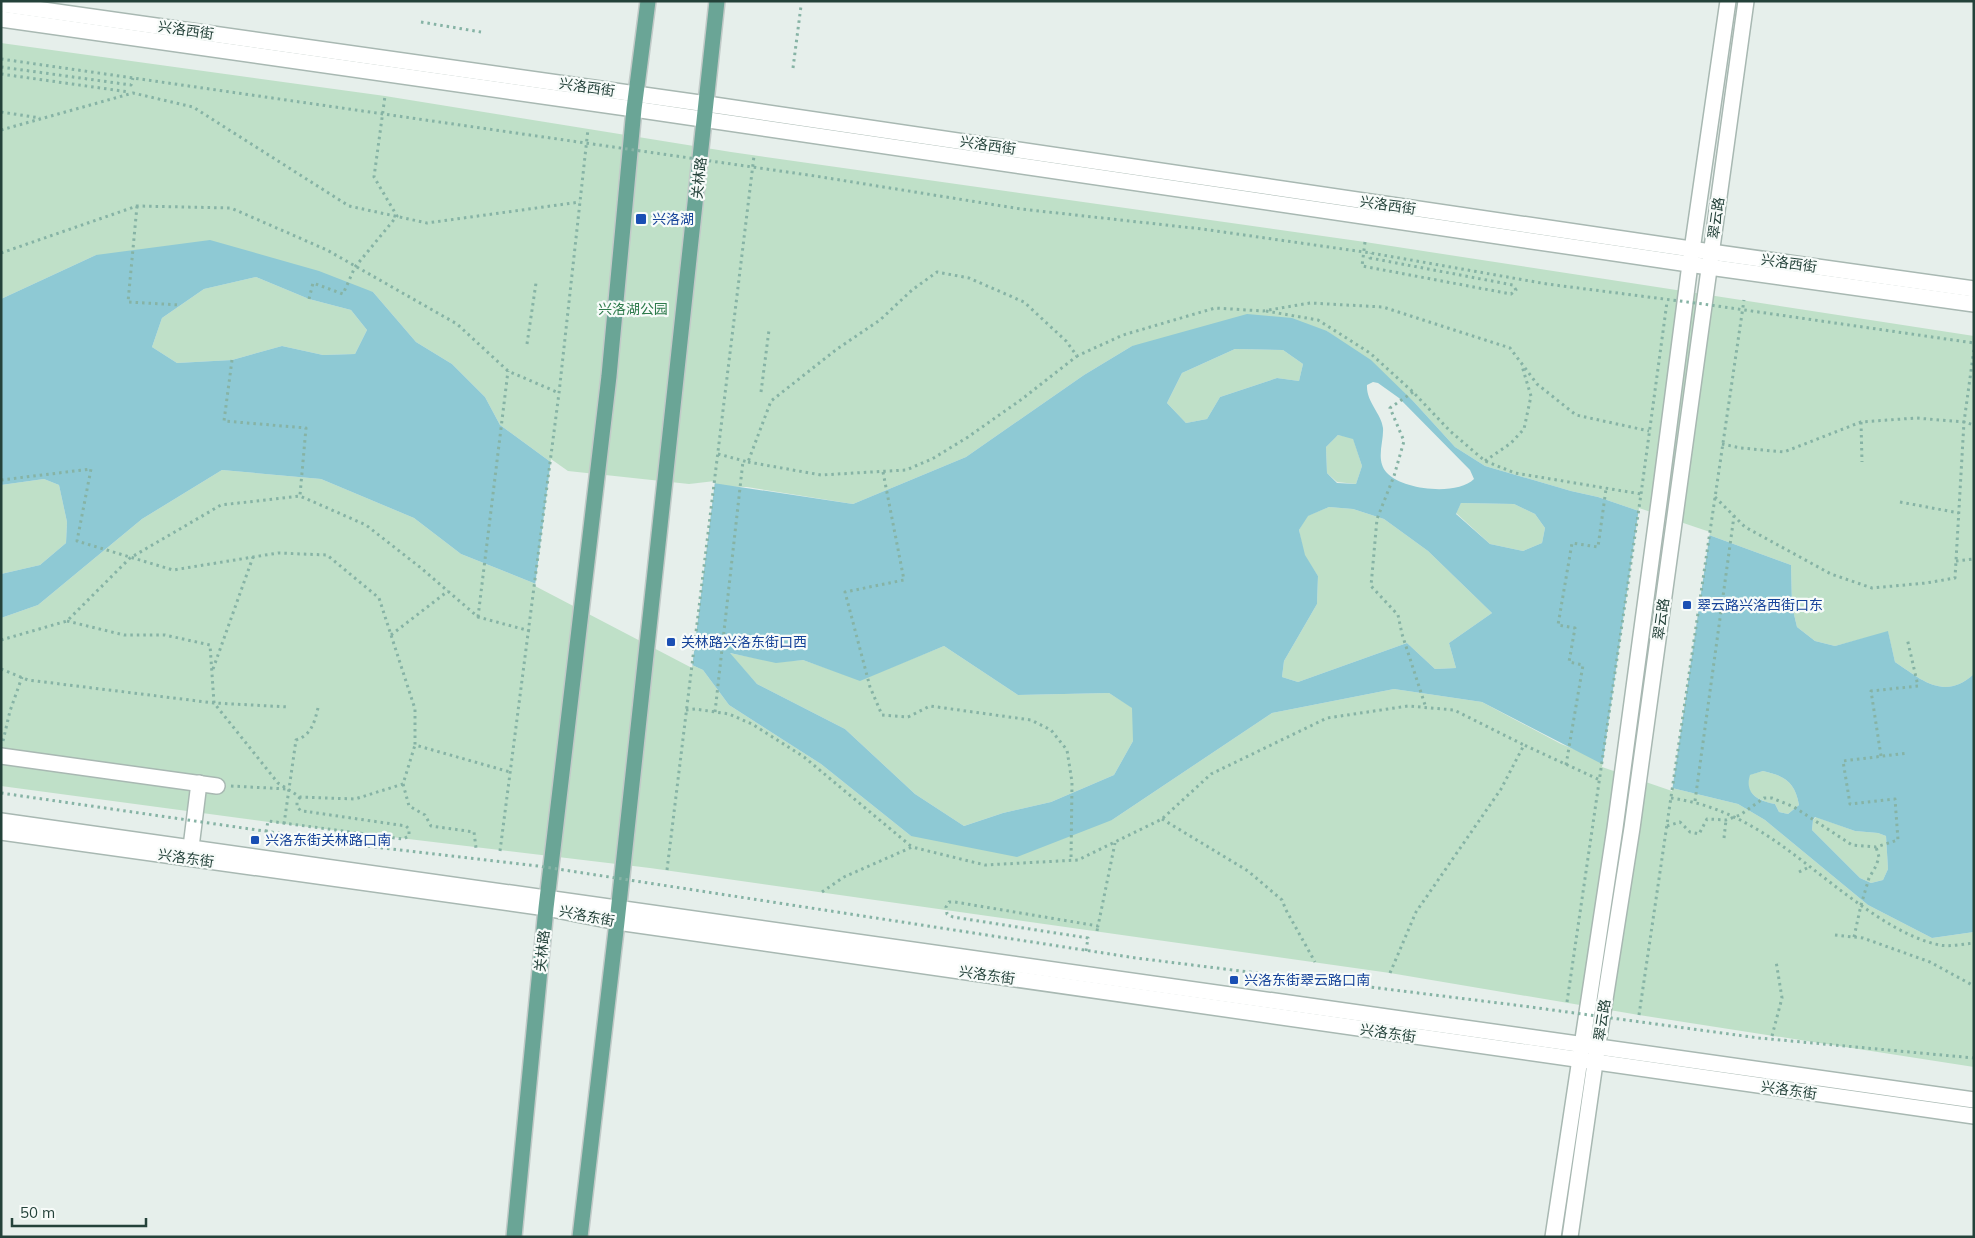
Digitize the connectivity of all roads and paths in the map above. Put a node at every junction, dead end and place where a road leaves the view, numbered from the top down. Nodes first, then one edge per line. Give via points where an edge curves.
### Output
1 (648, 1) edge
2 (717, 1) edge
3 (1728, 1) edge
4 (1746, 1) edge
5 (1, 4) edge
6 (801, 6) dead end
7 (1, 18) edge
8 (421, 22) dead end
9 (481, 32) dead end
10 (1, 59) edge
11 (1, 67) edge
12 (794, 68) dead end
13 (1, 74) edge
14 (133, 78) junction
15 (133, 93) junction
16 (385, 96) dead end
17 (635, 101) junction
18 (706, 111) junction
19 (1, 112) edge
20 (44, 118) junction
21 (588, 129) dead end
22 (1, 130) edge
23 (754, 156) dead end
24 (580, 202) junction
25 (137, 206) junction
26 (397, 216) junction
27 (1365, 242) dead end
28 (1, 252) edge
29 (1370, 253) junction
30 (1691, 257) junction
31 (1710, 260) junction
32 (355, 267) junction
33 (536, 283) dead end
34 (1974, 289) edge
35 (1667, 298) dead end
36 (309, 299) dead end
37 (1744, 300) dead end
38 (1974, 304) edge
39 (180, 305) dead end
40 (1263, 311) junction
41 (769, 330) dead end
42 (1974, 343) edge
43 (528, 344) dead end
44 (1974, 349) edge
45 (1077, 356) junction
46 (232, 360) dead end
47 (1521, 363) junction
48 (508, 371) junction
49 (761, 392) dead end
50 (1413, 392) junction
51 (560, 393) junction
52 (1861, 422) junction
53 (1964, 422) junction
54 (1974, 425) edge
55 (1649, 431) junction
56 (1722, 444) junction
57 (718, 454) junction
58 (743, 461) junction
59 (1485, 461) junction
60 (748, 462) junction
61 (1862, 462) dead end
62 (882, 472) junction
63 (1, 480) edge
64 (1606, 488) junction
65 (1641, 494) junction
66 (300, 496) junction
67 (1715, 496) junction
68 (1900, 502) dead end
69 (1959, 513) junction
70 (1734, 516) junction
71 (253, 557) junction
72 (130, 558) junction
73 (1974, 558) edge
74 (1956, 561) junction
75 (448, 591) junction
76 (478, 617) junction
77 (67, 621) junction
78 (530, 631) junction
79 (391, 635) junction
80 (1907, 638) dead end
81 (1, 640) edge
82 (1, 669) edge
83 (212, 671) junction
84 (22, 677) junction
85 (214, 703) junction
86 (289, 707) dead end
87 (318, 708) dead end
88 (1426, 708) junction
89 (686, 710) junction
90 (715, 712) junction
91 (414, 745) junction
92 (1524, 745) junction
93 (1, 748) edge
94 (1908, 753) dead end
95 (1, 756) edge
96 (1881, 756) junction
97 (1566, 765) junction
98 (510, 772) junction
99 (1600, 780) junction
100 (200, 783) junction
101 (403, 784) junction
102 (217, 786) joint
103 (288, 789) junction
104 (1, 793) edge
105 (300, 796) junction
106 (1671, 798) junction
107 (1695, 802) junction
108 (1738, 815) junction
109 (1162, 819) junction
110 (1726, 820) junction
111 (1, 821) edge
112 (284, 824) dead end
113 (1667, 826) junction
114 (1, 832) edge
115 (266, 832) junction
116 (1724, 838) dead end
117 (1115, 842) junction
118 (912, 847) junction
119 (1876, 847) junction
120 (191, 848) junction
121 (476, 848) dead end
122 (500, 851) dead end
123 (1071, 861) junction
124 (1809, 867) junction
125 (667, 870) dead end
126 (1800, 872) dead end
127 (822, 892) dead end
128 (547, 903) junction
129 (1861, 905) junction
130 (617, 915) junction
131 (1098, 926) junction
132 (1097, 931) dead end
133 (1834, 935) dead end
134 (1854, 937) junction
135 (1974, 944) edge
136 (1086, 951) junction
137 (1776, 961) dead end
138 (1315, 962) dead end
139 (1390, 973) dead end
140 (1974, 986) edge
141 (1567, 1002) dead end
142 (1639, 1015) dead end
143 (1772, 1036) dead end
144 (1581, 1045) junction
145 (1597, 1047) junction
146 (1974, 1058) edge
147 (1579, 1060) junction
148 (1595, 1063) junction
149 (1974, 1100) edge
150 (1974, 1116) edge
151 (514, 1237) edge
152 (580, 1237) edge
153 (1553, 1237) edge
154 (1570, 1237) edge

1 - 17 main road
2 - 18 main road, 关林路
3 - 30 street, 翠云路
4 - 31 street, 翠云路
5 - 17 street, 兴洛西街
6 - 12 path
7 - 17 street, 兴洛西街
8 - 9 path
10 - 14 path, bridge
11 - 14 path via 131,85
13 - 15 path
14 - 29 path, bridge via 815,176 1021,209
15 - 20 path
15 - 26 path via 192,107 349,206
16 - 26 path via 374,177
17 - 18 street, 兴洛西街
17 - 128 main road, 关林路 via 609,376
18 - 30 street, 兴洛西街
18 - 130 main road, 关林路
19 - 20 path
20 - 22 path
21 - 24 path
23 - 57 path
24 - 26 path via 427,223
24 - 51 path
25 - 28 path
25 - 32 path via 231,208 327,250
25 - 39 path, bridge via 128,302
26 - 32 path
27 - 29 path via 1362,266 1511,294 1516,290 1513,285 1370,258
29 - 42 path, bridge via 1547,284
30 - 31 street, 兴洛西街
30 - 144 street, 翠云路 via 1615,828
31 - 34 street, 兴洛西街
31 - 38 street, 兴洛西街
31 - 145 street, 翠云路 via 1632,828
32 - 36 path via 343,294 313,282
32 - 48 path via 457,324
33 - 43 path
35 - 55 path
37 - 56 path
40 - 45 path via 1214,308 1124,335
40 - 47 path via 1310,303 1382,306 1510,348
40 - 50 path via 1318,320 1370,353
41 - 49 path
44 - 53 path
45 - 60 path via 1066,341 1024,302 969,278 938,272 912,290 880,320 771,401
45 - 62 path via 1022,399 932,459 906,470
46 - 66 path via 224,421 306,428
47 - 55 path via 1536,384 1576,415
47 - 59 path via 1531,396 1524,429 1511,443
48 - 51 path
48 - 76 path
50 - 59 path via 1450,431
50 - 88 path via 1390,408 1404,441 1377,519 1371,586 1398,615
51 - 78 path
52 - 53 path via 1916,418
52 - 56 path via 1784,452
52 - 61 path
53 - 54 path
53 - 69 path
55 - 65 path
56 - 67 path
57 - 58 path
57 - 89 path
58 - 60 path
58 - 90 path
59 - 64 path via 1515,473
60 - 62 path via 820,475
62 - 123 path via 904,580 846,592 870,687 882,715 908,717 930,706 1031,720 1051,730 1067,750 1072,782
63 - 72 path via 91,469 76,541
64 - 65 path
64 - 97 path via 1598,546 1572,543 1558,625 1575,628 1569,662 1583,665
65 - 99 path
66 - 72 path via 221,505
66 - 75 path via 366,525
67 - 70 path
67 - 106 path
68 - 69 path
69 - 74 path
70 - 74 path via 1745,527 1831,574 1872,588 1956,578
70 - 107 path
71 - 72 path via 173,570
71 - 79 path via 278,553 327,555 379,598
71 - 83 path
72 - 77 path
73 - 74 path
75 - 76 path
75 - 79 path
76 - 78 path
77 - 81 path
77 - 83 path via 124,635 164,635 210,645
78 - 98 path
79 - 91 path via 416,709
80 - 96 path via 1918,686 1871,691
82 - 84 path
83 - 85 path
84 - 85 path
84 - 93 path
85 - 86 path
85 - 103 path via 278,784
87 - 103 path via 311,730 296,740
88 - 92 path via 1454,710
88 - 109 path via 1408,706 1327,718 1211,774
89 - 90 path
89 - 125 path
90 - 118 path via 752,724 804,757
91 - 98 path
91 - 101 path
92 - 97 path
92 - 139 path via 1501,789 1416,912
94 - 96 path
95 - 100 street
96 - 119 path via 1843,761 1850,804 1895,799 1898,840
97 - 99 path
98 - 122 path
99 - 141 path
100 - 102 street
100 - 120 street
101 - 105 path via 355,799
101 - 121 path via 409,806 425,816 431,826 474,832
102 - 103 path
103 - 105 path
103 - 112 path
104 - 115 path, bridge
105 - 115 path, bridge via 297,807 301,811 406,826 409,836 403,839 268,821
106 - 107 path
106 - 113 path
107 - 108 path
108 - 110 path
108 - 119 path via 1764,798 1784,802 1852,845
108 - 124 path
109 - 117 path
109 - 138 path via 1248,871 1282,900
110 - 113 path via 1707,819 1699,834 1690,832 1680,822
110 - 116 path
111 - 120 street, 兴洛东街
113 - 142 path
114 - 128 street, 兴洛东街
115 - 136 path, bridge via 538,866
117 - 123 path
117 - 131 path
118 - 123 path via 985,865
118 - 127 path via 844,877
119 - 129 path via 1879,857
120 - 128 street, 兴洛东街
124 - 126 path
124 - 129 path
128 - 130 street, 兴洛东街
128 - 151 main road, 关林路
129 - 134 path
129 - 135 path via 1878,918 1940,945
130 - 144 street, 兴洛东街
130 - 147 street, 兴洛东街
130 - 152 main road
131 - 132 path
131 - 136 path via 955,902 949,902 946,907 947,914 953,917 1088,938
133 - 134 path
134 - 140 path via 1930,962
136 - 146 path, bridge via 1695,1030
137 - 143 path via 1782,998
144 - 145 street, 兴洛东街
144 - 147 street, 翠云路
145 - 148 street, 翠云路
145 - 149 street, 兴洛东街
147 - 148 street, 兴洛东街
147 - 153 street, 翠云路
148 - 150 street, 兴洛东街
148 - 154 street, 翠云路

